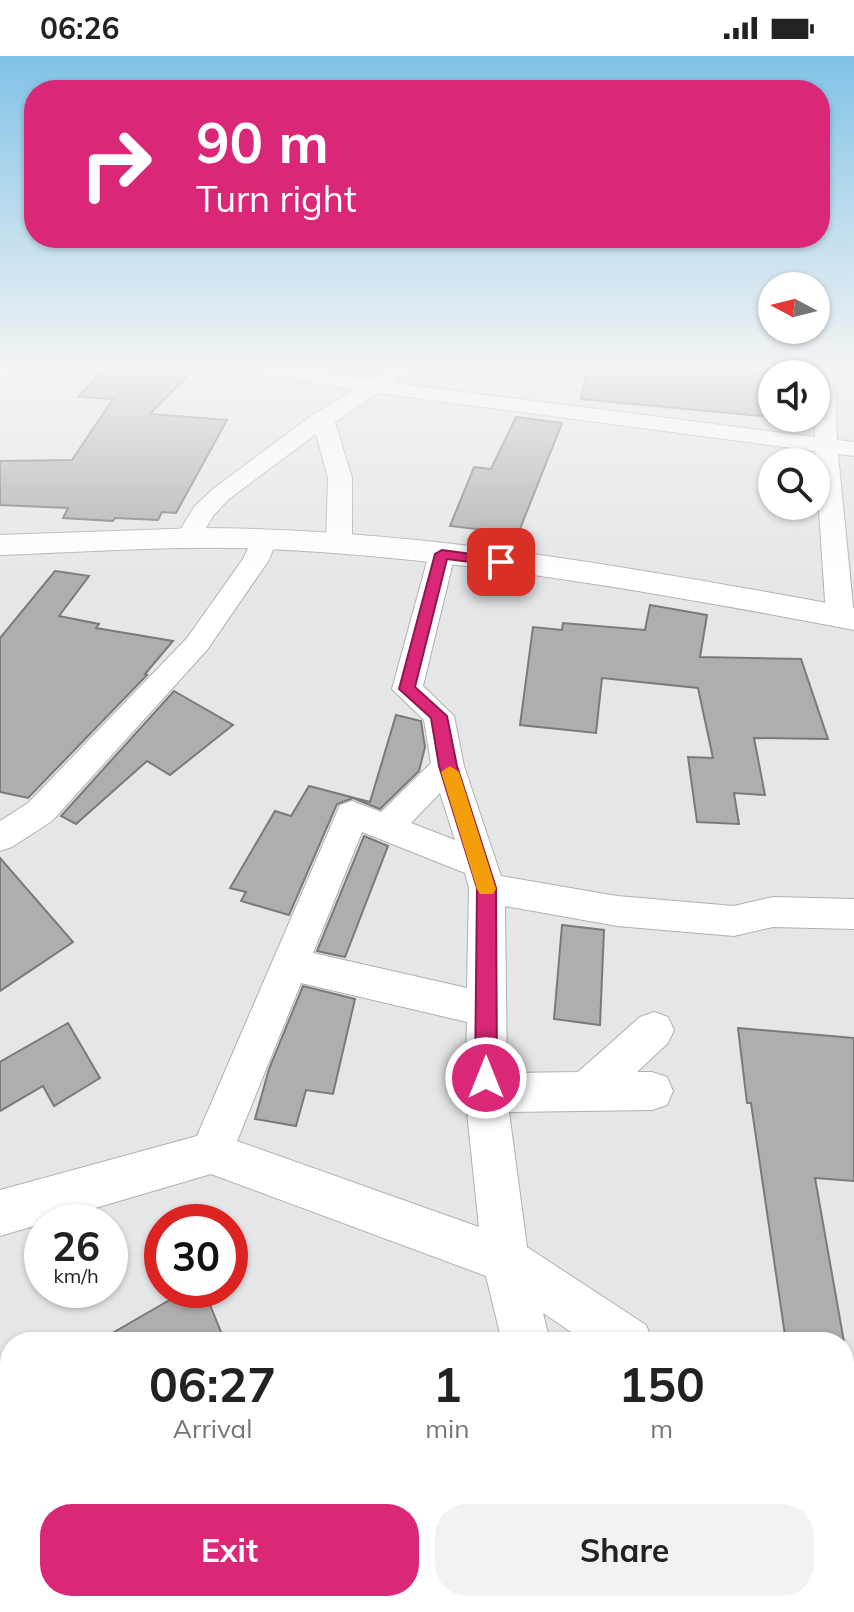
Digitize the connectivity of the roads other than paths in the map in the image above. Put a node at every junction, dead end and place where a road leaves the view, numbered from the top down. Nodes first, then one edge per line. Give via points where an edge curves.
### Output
1 (298, 437) edge
2 (328, 437) edge
3 (755, 437) edge
4 (826, 437) edge
5 (826, 446) junction
6 (854, 449) edge
7 (264, 539) junction
8 (187, 540) junction
9 (339, 544) junction
10 (0, 545) edge
11 (442, 554) junction
12 (847, 617) edge
13 (448, 766) junction
14 (386, 827) junction
15 (0, 838) edge
16 (483, 876) junction
17 (854, 914) edge
18 (290, 964) junction
19 (487, 1010) junction
20 (654, 1030) dead end
21 (652, 1091) dead end
22 (586, 1092) junction
23 (486, 1093) junction
24 (211, 1153) junction
25 (0, 1213) edge
26 (506, 1260) junction
27 (524, 1332) edge
28 (614, 1332) edge

1 - 8 street via 221,494
2 - 9 street via 340,478
3 - 5 street
4 - 5 street
5 - 6 street
5 - 12 street
7 - 8 street
7 - 9 street
7 - 15 street via 256,560 197,644 40,812
8 - 10 street
9 - 11 street
11 - 12 street via 650,580
11 - 13 street via 407,689 439,716
13 - 14 street
13 - 16 street
14 - 16 street
14 - 18 street via 352,814
16 - 17 street via 617,911 734,921 773,912
16 - 19 street
18 - 19 street
18 - 24 street
19 - 23 street
20 - 22 street
21 - 22 street
22 - 23 street
23 - 26 street
24 - 25 street
24 - 26 street
26 - 27 street
26 - 28 street

